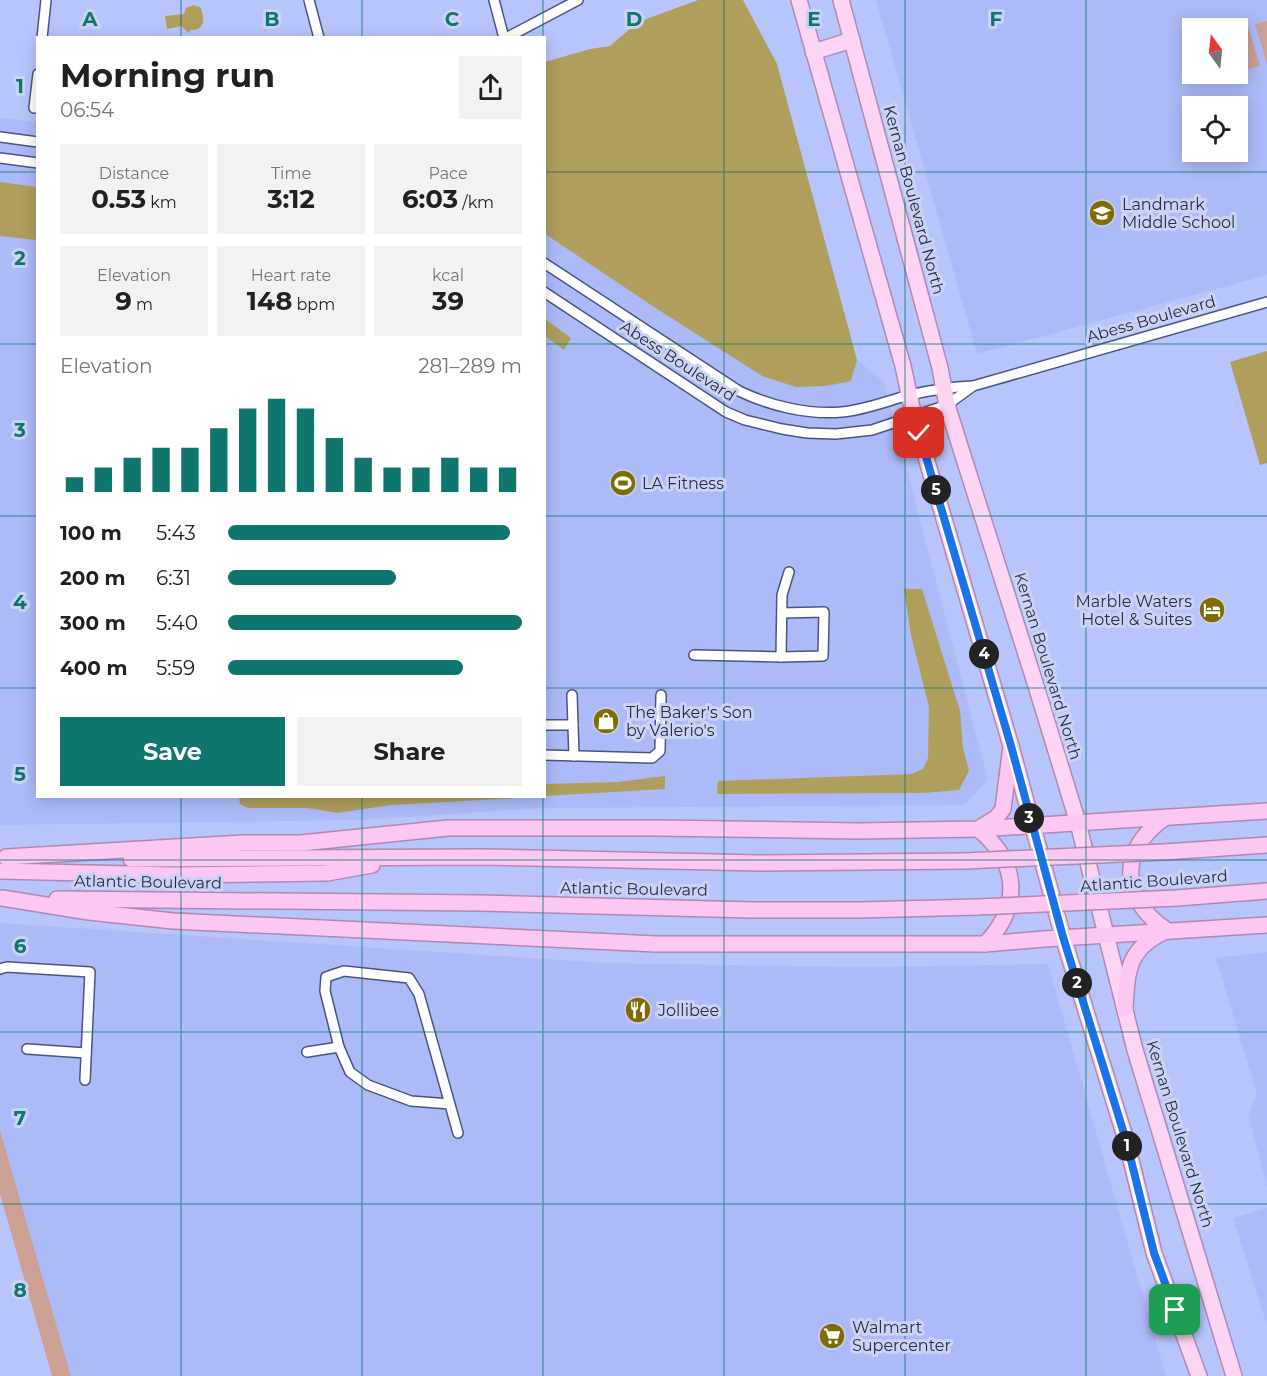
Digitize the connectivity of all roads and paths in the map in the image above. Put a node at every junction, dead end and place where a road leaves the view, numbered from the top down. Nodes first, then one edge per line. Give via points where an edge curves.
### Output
1 (46, 0) edge
2 (309, 0) edge
3 (494, 0) edge
4 (578, 0) edge
5 (799, 0) edge
6 (841, 0) edge
7 (42, 36) edge
8 (318, 36) edge
9 (504, 36) edge
10 (509, 36) edge
11 (852, 40) junction
12 (813, 52) junction
13 (36, 92) edge
14 (36, 108) edge
15 (0, 137) edge
16 (36, 142) edge
17 (0, 158) edge
18 (36, 163) edge
19 (546, 264) edge
20 (546, 293) edge
21 (1267, 302) edge
22 (973, 386) junction
23 (943, 387) junction
24 (909, 395) junction
25 (947, 405) junction
26 (914, 417) junction
27 (789, 572) dead end
28 (782, 613) junction
29 (694, 655) dead end
30 (781, 657) junction
31 (572, 694) dead end
32 (661, 695) dead end
33 (546, 725) edge
34 (573, 725) junction
35 (1011, 746) junction
36 (546, 755) edge
37 (574, 756) junction
38 (1267, 811) edge
39 (1166, 817) junction
40 (1078, 823) junction
41 (1031, 825) junction
42 (978, 829) junction
43 (1267, 845) edge
44 (2, 862) edge
45 (1267, 891) edge
46 (1, 898) edge
47 (1267, 924) edge
48 (1167, 931) junction
49 (1107, 934) junction
50 (1063, 937) junction
51 (985, 944) junction
52 (0, 969) edge
53 (1125, 1009) junction
54 (339, 1047) junction
55 (27, 1049) dead end
56 (308, 1052) dead end
57 (86, 1053) junction
58 (86, 1080) dead end
59 (450, 1104) junction
60 (458, 1133) dead end
61 (1199, 1376) edge
62 (1234, 1376) edge

1 - 7 street
2 - 8 street
3 - 9 street
4 - 10 street
5 - 12 main road
6 - 11 main road, Kernan Boulevard North
11 - 12 main road
11 - 23 main road, Kernan Boulevard North
12 - 24 main road
13 - 14 street
15 - 16 street
17 - 18 street
19 - 24 street, Abess Boulevard via 746,395 795,409 830,412 869,408
20 - 26 street, Abess Boulevard via 726,412 745,420 807,434 836,434 872,430
21 - 22 street, Abess Boulevard
22 - 23 street, Abess Boulevard
22 - 25 street, Abess Boulevard
23 - 24 street, Abess Boulevard
23 - 25 main road, Kernan Boulevard North
24 - 26 main road
25 - 26 street, Abess Boulevard
25 - 40 main road, Kernan Boulevard North
26 - 35 main road
27 - 28 street
28 - 30 street
28 - 30 street via 824,612 823,656
29 - 30 street
31 - 34 street
32 - 37 street via 660,751 652,758
33 - 34 street
34 - 37 street
35 - 41 main road
35 - 42 highway via 1003,809
36 - 37 street
38 - 39 highway
39 - 40 highway
39 - 48 highway via 1140,840 1131,874 1141,908
40 - 41 highway
40 - 49 main road, Kernan Boulevard North
41 - 42 highway
41 - 50 main road
42 - 44 highway via 471,828
42 - 51 highway via 1001,853 1011,884 1005,917
43 - 44 highway, Atlantic Boulevard, bridge via 965,861 759,863 414,857
45 - 46 highway, Atlantic Boulevard, bridge via 860,910
46 - 51 highway via 173,921 488,937 656,944
47 - 48 highway
48 - 49 highway
48 - 53 highway via 1149,940 1136,953
49 - 50 highway
49 - 53 main road, Kernan Boulevard North
50 - 51 highway
50 - 61 main road via 1126,1140 1154,1253
52 - 57 street via 90,972
53 - 62 main road, Kernan Boulevard North
54 - 56 street
54 - 59 street via 350,1072 368,1085 411,1101
54 - 59 street via 325,991 326,977 344,971 409,978 419,994
55 - 57 street
57 - 58 street
59 - 60 street

